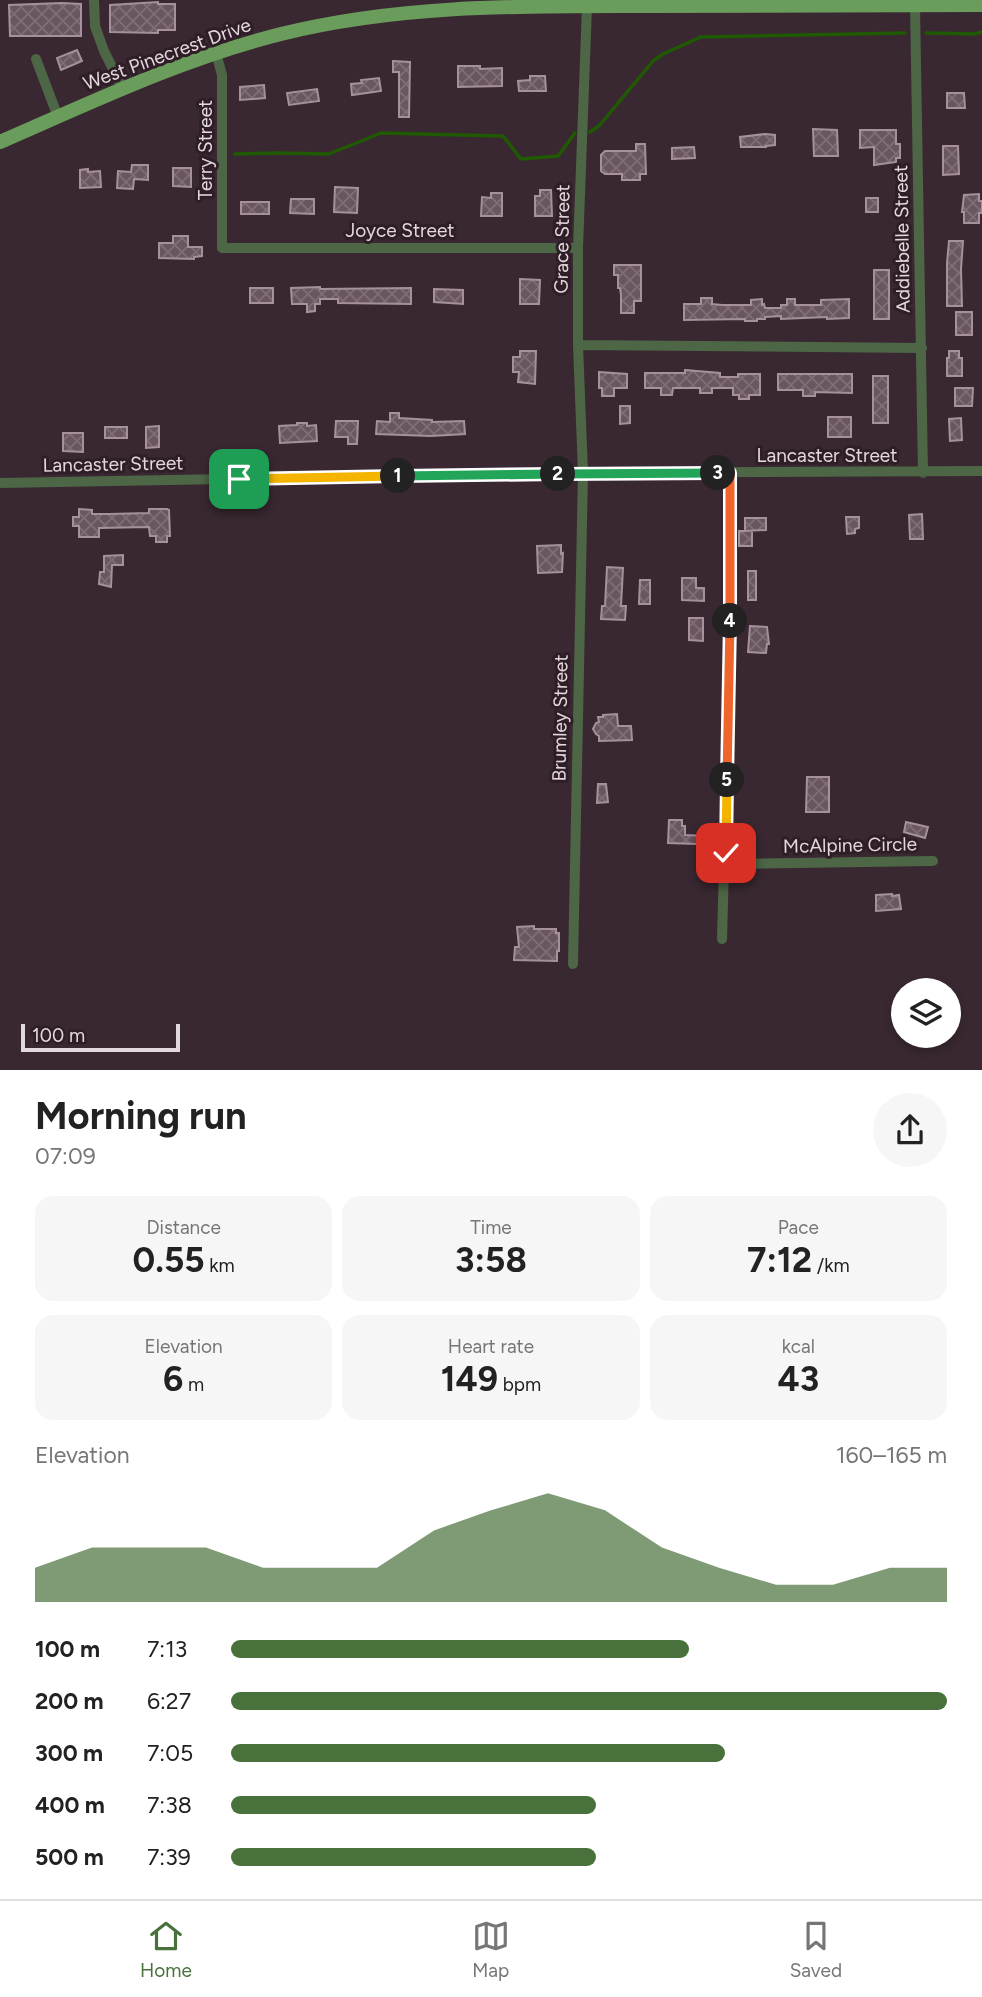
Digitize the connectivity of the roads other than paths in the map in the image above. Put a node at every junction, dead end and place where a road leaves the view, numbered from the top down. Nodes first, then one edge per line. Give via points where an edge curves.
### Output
1 (94, 0) edge
2 (555, 3) edge
3 (932, 3) edge
4 (915, 5) junction
5 (982, 5) edge
6 (587, 6) junction
7 (216, 53) junction
8 (36, 59) dead end
9 (123, 89) junction
10 (58, 117) junction
11 (0, 142) edge
12 (222, 248) joint
13 (578, 248) junction
14 (578, 345) junction
15 (922, 348) junction
16 (982, 471) edge
17 (923, 472) junction
18 (583, 473) junction
19 (730, 473) junction
20 (0, 483) edge
21 (933, 861) dead end
22 (725, 864) junction
23 (723, 939) dead end
24 (572, 964) dead end

1 - 9 street via 95,26
2 - 6 main road, West Pinecrest Drive
2 - 7 main road, West Pinecrest Drive via 389,14 281,34
3 - 4 main road, West Pinecrest Drive
3 - 5 main road, West Pinecrest Drive
4 - 6 main road, West Pinecrest Drive
4 - 15 street, Addiebelle Street
6 - 13 street, Grace Street
7 - 9 main road, West Pinecrest Drive
7 - 12 street, Terry Street via 222,75
8 - 10 street
9 - 10 main road, West Pinecrest Drive
10 - 11 main road, West Pinecrest Drive
12 - 13 street, Joyce Street
13 - 14 street, Grace Street
14 - 15 street
14 - 18 street, Grace Street
15 - 17 street, Addiebelle Street
16 - 17 street, Lancaster Street
17 - 19 street, Lancaster Street
18 - 19 street, Lancaster Street
18 - 20 street, Lancaster Street
18 - 24 street, Brumley Street
19 - 22 street
21 - 22 street, McAlpine Circle
22 - 23 street

